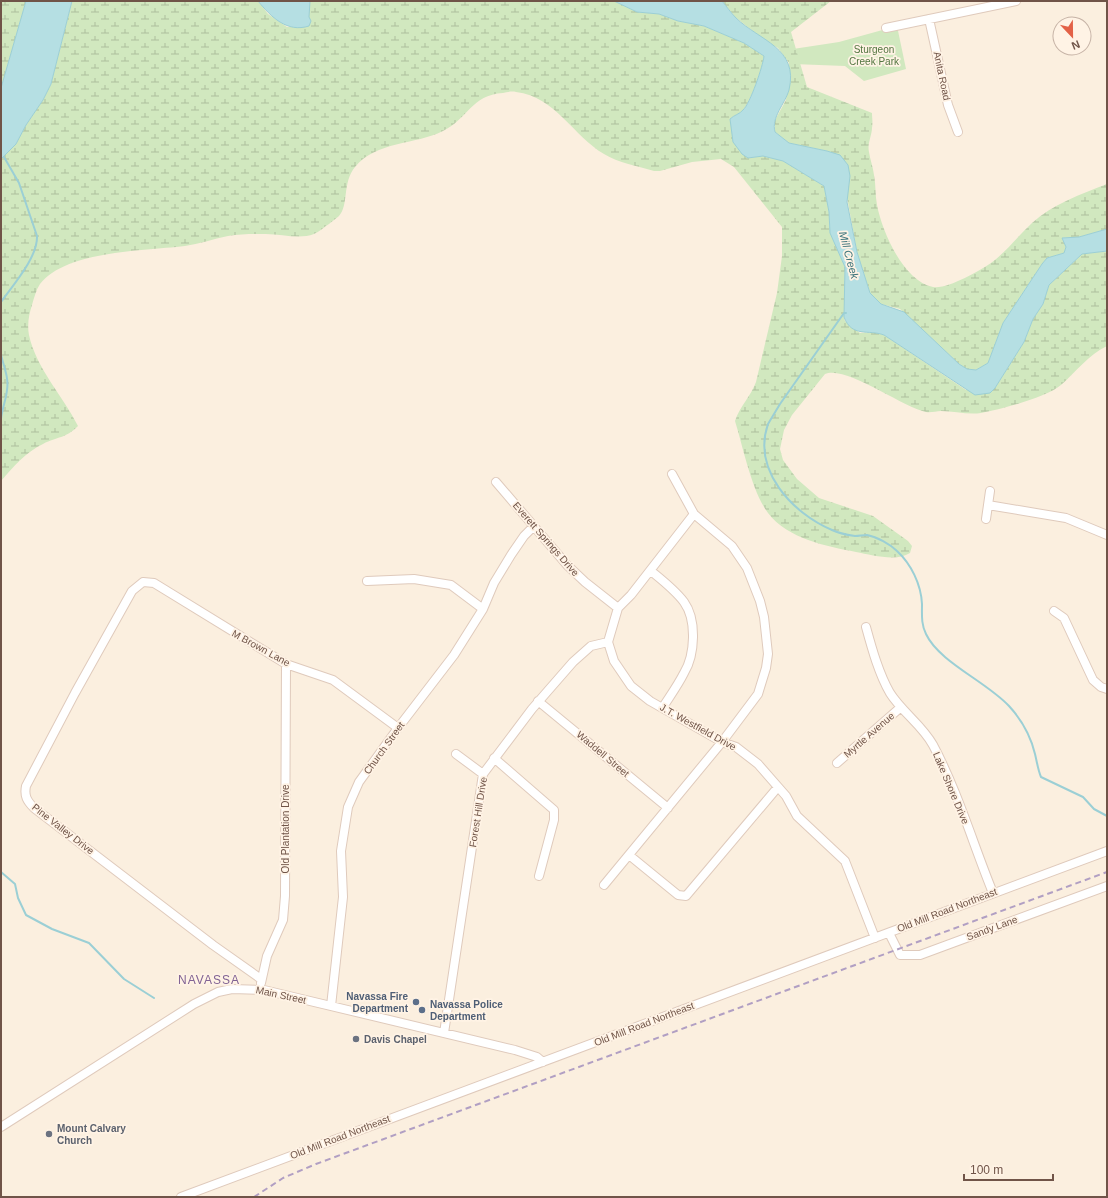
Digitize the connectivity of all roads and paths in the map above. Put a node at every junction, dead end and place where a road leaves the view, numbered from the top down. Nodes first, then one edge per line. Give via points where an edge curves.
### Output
1 (1016, 1) edge
2 (929, 19) junction
3 (886, 28) dead end
4 (958, 132) dead end
5 (672, 474) dead end
6 (496, 482) dead end
7 (990, 491) dead end
8 (988, 505) junction
9 (694, 514) junction
10 (986, 519) dead end
11 (534, 526) junction
12 (1105, 532) edge
13 (651, 571) junction
14 (367, 581) dead end
15 (143, 582) joint
16 (618, 608) junction
17 (483, 609) junction
18 (1054, 611) dead end
19 (866, 627) dead end
20 (608, 642) junction
21 (286, 664) junction
22 (1107, 689) edge
23 (538, 701) junction
24 (663, 707) junction
25 (901, 707) junction
26 (398, 728) junction
27 (722, 742) junction
28 (456, 754) dead end
29 (494, 758) junction
30 (837, 763) dead end
31 (483, 774) junction
32 (778, 787) junction
33 (668, 808) junction
34 (1107, 851) edge
35 (629, 855) junction
36 (539, 876) dead end
37 (604, 885) dead end
38 (1107, 886) edge
39 (992, 893) junction
40 (889, 933) junction
41 (875, 938) junction
42 (261, 979) junction
43 (260, 989) junction
44 (331, 1006) junction
45 (444, 1033) junction
46 (543, 1062) junction
47 (1, 1127) edge
48 (180, 1197) edge

1 - 2 street
2 - 3 street
2 - 4 street, Anita Road via 948,105
5 - 9 street
6 - 11 street, Everett Springs Drive
7 - 8 street
8 - 10 street
8 - 12 street via 1066,518
9 - 13 street
9 - 27 street via 723,538 741,558 754,585 764,617 768,654 763,682 758,694
11 - 16 street, Everett Springs Drive via 567,565
11 - 17 street, Church Street via 511,555 494,583
13 - 16 street
13 - 24 street via 684,603 692,624 692,650 685,672
14 - 17 street via 414,579 451,584
15 - 21 street, M Brown Lane via 154,583
15 - 42 street, Pine Valley Drive via 128,598 75,693 26,786 25,793 34,808
16 - 20 street
17 - 26 street, Church Street via 454,654
18 - 22 street via 1064,618 1093,680
19 - 25 street, Lake Shore Drive via 883,679
20 - 23 street, Forest Hill Drive via 591,646
20 - 24 street, J.T. Westfield Drive via 614,661 631,686 650,701
21 - 26 street, M Brown Lane via 333,680
21 - 42 street, Old Plantation Drive via 285,896 283,920 267,956
23 - 29 street, Forest Hill Drive
23 - 33 street, Waddell Street
24 - 27 street, J.T. Westfield Drive
25 - 30 street, Myrtle Avenue
25 - 39 street, Lake Shore Drive via 919,726 940,760
26 - 44 street, Church Street via 359,782 348,807 341,851 343,897
27 - 32 street, J.T. Westfield Drive via 748,755
27 - 33 street
28 - 31 street
29 - 31 street, Forest Hill Drive
29 - 36 street via 554,810 554,820
31 - 45 street, Forest Hill Drive
32 - 35 street via 686,896 678,895
32 - 41 street, J.T. Westfield Drive via 804,823 845,861
33 - 35 street
34 - 39 street, Old Mill Road Northeast
35 - 37 street
38 - 40 street, Sandy Lane via 920,955 900,955
39 - 40 street, Old Mill Road Northeast
40 - 41 street, Old Mill Road Northeast
41 - 46 street, Old Mill Road Northeast
42 - 43 street, Old Plantation Drive
43 - 44 street, Main Street
43 - 47 street, Main Street via 232,989 206,997
44 - 45 street, Main Street
45 - 46 street, Main Street via 530,1054
46 - 48 street, Old Mill Road Northeast

